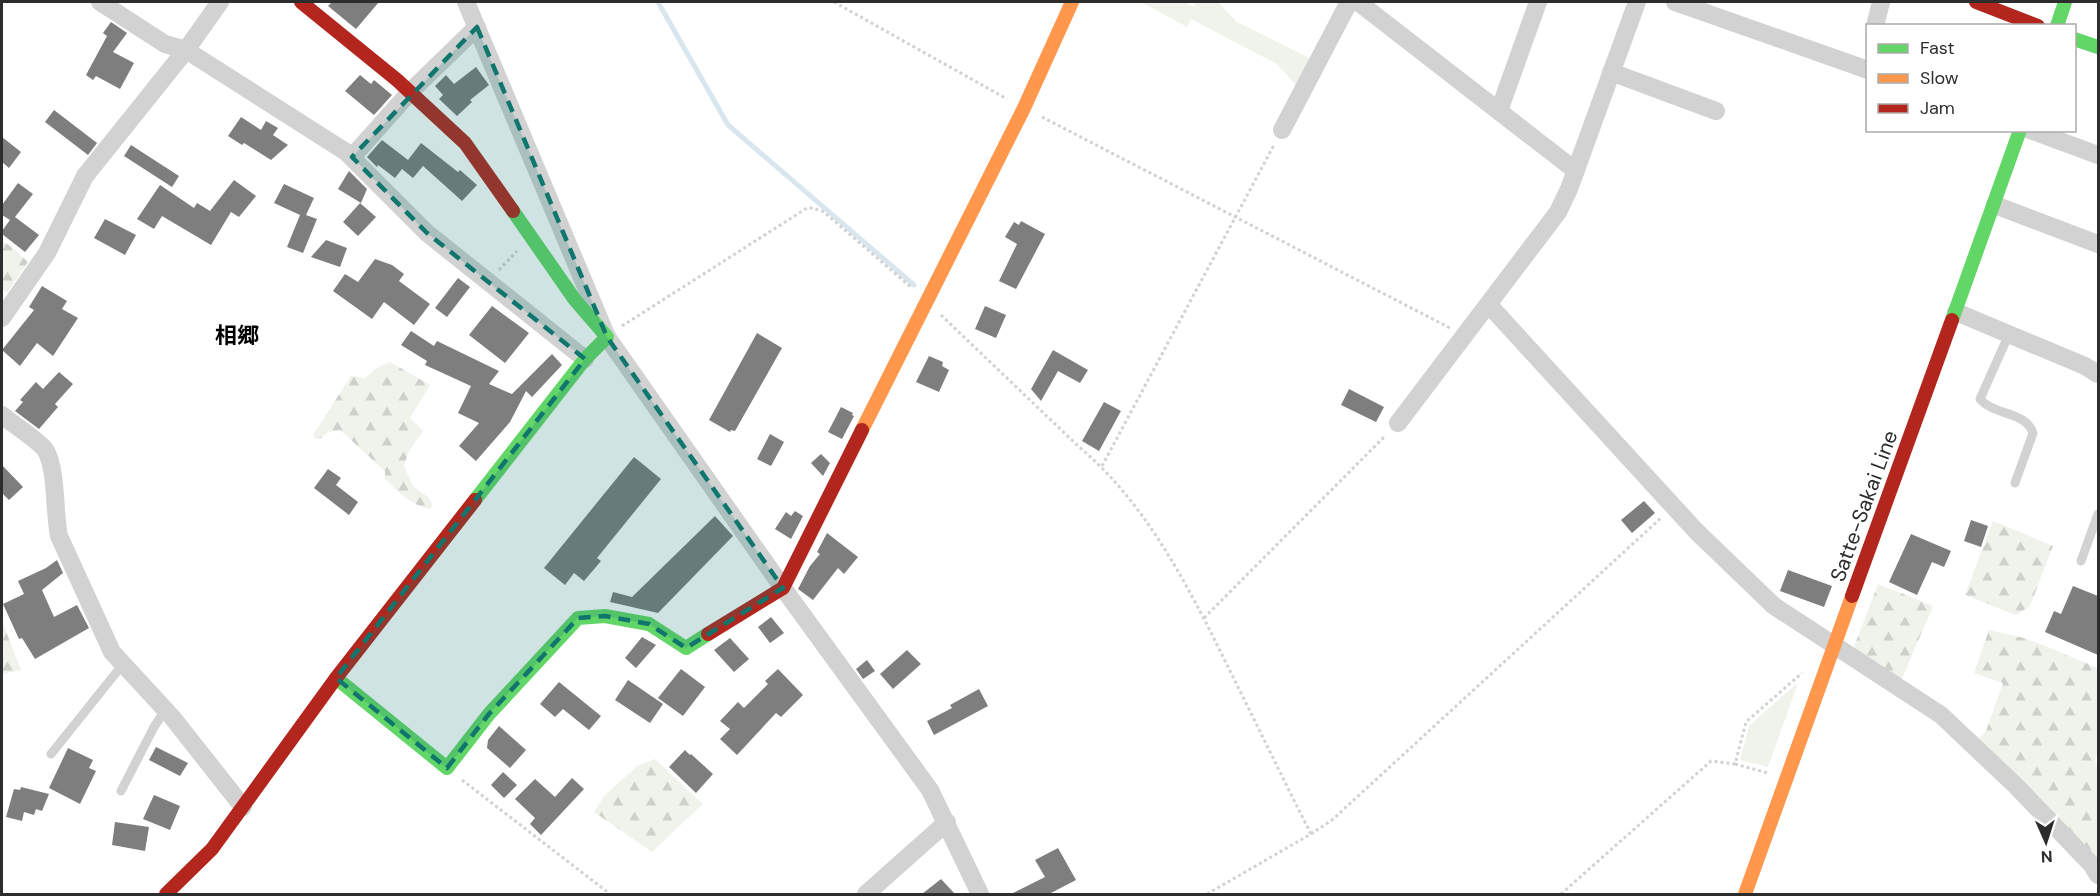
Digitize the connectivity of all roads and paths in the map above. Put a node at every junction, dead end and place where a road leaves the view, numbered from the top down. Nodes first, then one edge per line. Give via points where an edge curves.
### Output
1 (100, 2) edge
2 (220, 2) edge
3 (301, 2) edge
4 (466, 2) edge
5 (834, 2) edge
6 (1072, 2) edge
7 (1348, 2) edge
8 (1358, 2) edge
9 (1538, 2) edge
10 (1636, 2) edge
11 (1675, 2) edge
12 (1881, 2) edge
13 (1976, 2) edge
14 (2066, 2) edge
15 (1876, 24) edge
16 (2033, 24) edge
17 (2058, 24) edge
18 (477, 27) junction
19 (2076, 40) edge
20 (2098, 47) edge
21 (186, 50) junction
22 (1866, 67) edge
23 (1611, 72) junction
24 (410, 92) junction
25 (1024, 108) junction
26 (1499, 111) junction
27 (1716, 111) dead end
28 (1282, 130) joint
29 (2019, 132) edge
30 (2036, 132) edge
31 (2098, 154) edge
32 (351, 157) junction
33 (1576, 171) junction
34 (1995, 206) junction
35 (1235, 217) junction
36 (2098, 244) edge
37 (926, 301) junction
38 (1489, 305) junction
39 (1956, 312) junction
40 (2, 314) edge
41 (2009, 334) junction
42 (1466, 336) junction
43 (607, 337) junction
44 (585, 359) junction
45 (2098, 374) edge
46 (2, 415) edge
47 (1398, 423) joint
48 (1102, 466) junction
49 (2015, 483) dead end
50 (1675, 506) junction
51 (2098, 514) edge
52 (2081, 561) dead end
53 (783, 588) junction
54 (1204, 618) junction
55 (1834, 647) junction
56 (123, 664) junction
57 (1809, 668) dead end
58 (336, 678) junction
59 (165, 710) junction
60 (51, 754) dead end
61 (1735, 764) junction
62 (447, 768) junction
63 (1787, 779) junction
64 (121, 791) dead end
65 (243, 807) junction
66 (947, 822) junction
67 (1311, 834) junction
68 (2098, 875) edge
69 (166, 894) edge
70 (610, 894) edge
71 (866, 894) edge
72 (980, 894) edge
73 (1207, 894) edge
74 (1561, 894) edge
75 (1745, 894) edge

1 - 21 street via 165,44
2 - 21 street
3 - 24 street
4 - 18 street
5 - 25 path
6 - 25 street
7 - 28 street
8 - 26 street
9 - 26 street
10 - 23 street
11 - 22 street
12 - 15 street
13 - 16 street
14 - 17 street
18 - 24 street
18 - 43 street
19 - 20 street
21 - 32 street
21 - 40 street via 86,176 47,253
23 - 27 street
23 - 33 street
24 - 32 street
24 - 43 street via 465,142 575,300
25 - 35 path
25 - 37 street
26 - 33 street
28 - 35 path
29 - 34 street, Satte-Sakai Line
30 - 31 street
32 - 44 street via 427,233
33 - 38 street via 1558,213
34 - 36 street
34 - 39 street, Satte-Sakai Line
35 - 42 path
35 - 48 path
37 - 43 path via 824,212 807,207
37 - 48 path
37 - 53 street
38 - 42 street
38 - 50 street
39 - 41 street
39 - 55 street, Satte-Sakai Line
41 - 45 street
41 - 49 lane via 1980,399 2031,426 2033,434
42 - 47 street
43 - 44 street
43 - 53 street
44 - 58 street
46 - 56 street via 46,449 59,536 112,652
47 - 54 path
48 - 54 path via 1150,526
50 - 55 street via 1774,606
50 - 67 path via 1332,820
51 - 52 lane
53 - 62 street via 686,648 649,624 605,616 578,618 489,714
53 - 66 street via 930,790
54 - 67 path
55 - 63 street, Satte-Sakai Line
55 - 68 street via 1941,715 2016,786
56 - 59 street
56 - 60 lane
57 - 61 path via 1746,722
58 - 62 street
58 - 65 street
59 - 64 lane
59 - 65 street
61 - 63 path
61 - 74 path via 1711,761
62 - 70 path
63 - 75 street, Satte-Sakai Line
65 - 69 street via 212,849
66 - 71 street
66 - 72 street
67 - 73 path

